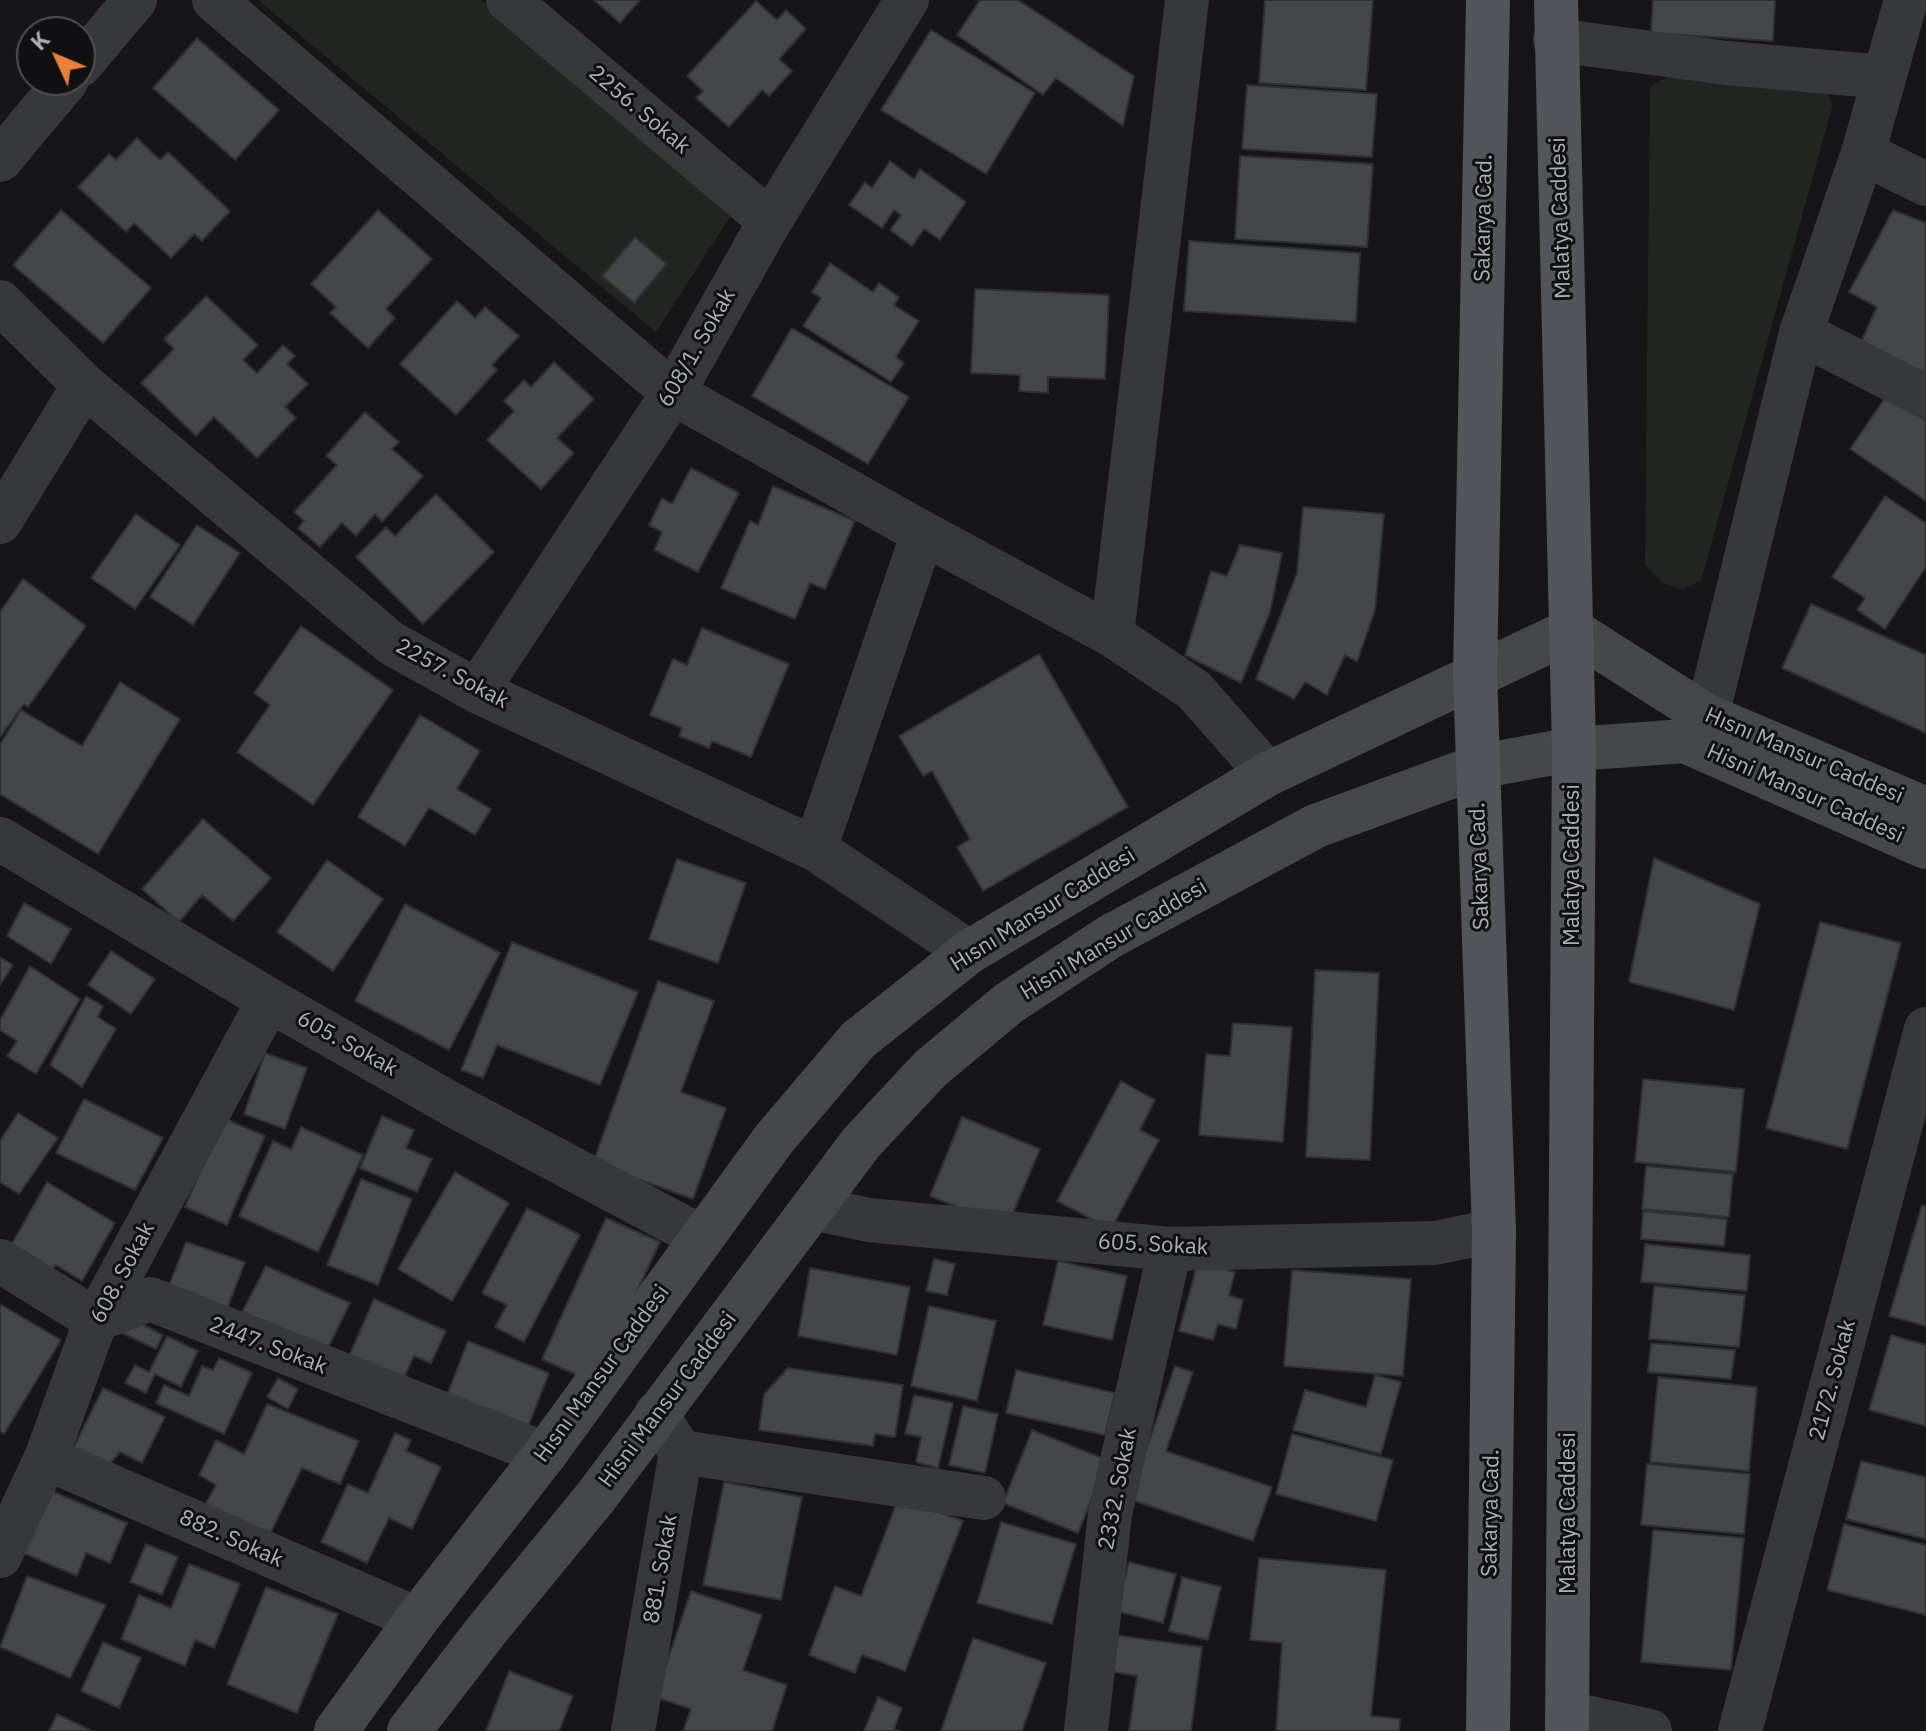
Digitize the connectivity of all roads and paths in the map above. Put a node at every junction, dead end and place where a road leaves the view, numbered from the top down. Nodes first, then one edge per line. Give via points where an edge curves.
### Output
1 (135, 0) edge
2 (214, 0) edge
3 (508, 0) edge
4 (907, 0) edge
5 (1187, 0) edge
6 (1488, 0) edge
7 (1912, 11) edge
8 (1555, 20) edge
9 (96, 46) edge
10 (1884, 77) junction
11 (54, 96) edge
12 (1863, 153) junction
13 (0, 160) edge
14 (1926, 184) edge
15 (770, 221) junction
16 (0, 302) edge
17 (1801, 333) junction
18 (84, 385) junction
19 (673, 393) junction
20 (1926, 397) edge
21 (0, 522) edge
22 (923, 533) junction
23 (1572, 630) junction
24 (1112, 635) junction
25 (1475, 674) junction
26 (477, 691) junction
27 (1707, 716) junction
28 (1574, 749) junction
29 (1477, 767) junction
30 (1268, 774) junction
31 (1926, 809) edge
32 (0, 839) edge
33 (1926, 847) edge
34 (815, 849) junction
35 (969, 952) junction
36 (269, 1000) junction
37 (1926, 1029) edge
38 (812, 1208) junction
39 (1494, 1231) junction
40 (701, 1237) junction
41 (1170, 1249) junction
42 (0, 1261) edge
43 (96, 1320) junction
44 (656, 1414) junction
45 (681, 1452) junction
46 (545, 1454) junction
47 (46, 1458) junction
48 (984, 1498) dead end
49 (4, 1531) edge
50 (417, 1619) junction
51 (1567, 1722) edge
52 (336, 1731) edge
53 (409, 1731) edge
54 (633, 1731) edge
55 (1086, 1731) edge
56 (1488, 1731) edge
57 (1650, 1731) edge
58 (1740, 1731) edge

1 - 9 street
2 - 19 street
3 - 15 street, 2256. Sokak
4 - 15 street, 608/1. Sokak
5 - 24 street
6 - 25 main road, Sakarya Cad.
7 - 10 street
8 - 10 street via 1727,63
8 - 23 main road, Malatya Caddesi
10 - 12 street
11 - 13 street
12 - 14 street
12 - 17 street
15 - 19 street, 608/1. Sokak
16 - 18 street, 2257. Sokak
17 - 20 street
17 - 27 street
18 - 21 street
18 - 26 street, 2257. Sokak via 391,643
19 - 22 street
19 - 26 street, 608/1. Sokak
22 - 24 street
22 - 34 street
23 - 25 main road, Hısnı Mansur Caddesi
23 - 27 main road, Hısnı Mansur Caddesi
23 - 28 main road, Malatya Caddesi
24 - 30 street via 1194,690
25 - 29 main road, Sakarya Cad.
25 - 30 main road, Hısnı Mansur Caddesi
26 - 34 street, 2257. Sokak
27 - 31 main road, Hısnı Mansur Caddesi
28 - 29 main road, Hisni Mansur Caddesi
28 - 33 main road, Hisni Mansur Caddesi via 1685,741
28 - 51 main road, Malatya Caddesi
29 - 38 main road, Hisni Mansur Caddesi via 1316,826 1111,936 1009,1003 930,1069 861,1143
29 - 39 main road, Sakarya Cad.
30 - 35 main road, Hısnı Mansur Caddesi
32 - 36 street, 605. Sokak
34 - 35 street, 2257. Sokak
35 - 40 main road, Hısnı Mansur Caddesi via 858,1040
36 - 40 street, 605. Sokak
36 - 43 street, 608. Sokak
37 - 58 street, 2172. Sokak
38 - 41 street, 605. Sokak via 869,1220
38 - 44 main road, Hisni Mansur Caddesi
39 - 41 street, 605. Sokak via 1435,1243
39 - 56 main road, Sakarya Cad.
40 - 46 main road, Hısnı Mansur Caddesi
41 - 55 street, 2332. Sokak via 1110,1514
42 - 43 street
43 - 46 street, 2447. Sokak via 150,1299
43 - 47 street, 608. Sokak
44 - 45 street
44 - 53 main road, Hisni Mansur Caddesi
45 - 48 street
45 - 54 street, 881. Sokak
46 - 50 main road, Hısnı Mansur Caddesi
47 - 49 street, 608. Sokak
47 - 50 street, 882. Sokak
50 - 52 main road, Hısnı Mansur Caddesi
51 - 57 street

